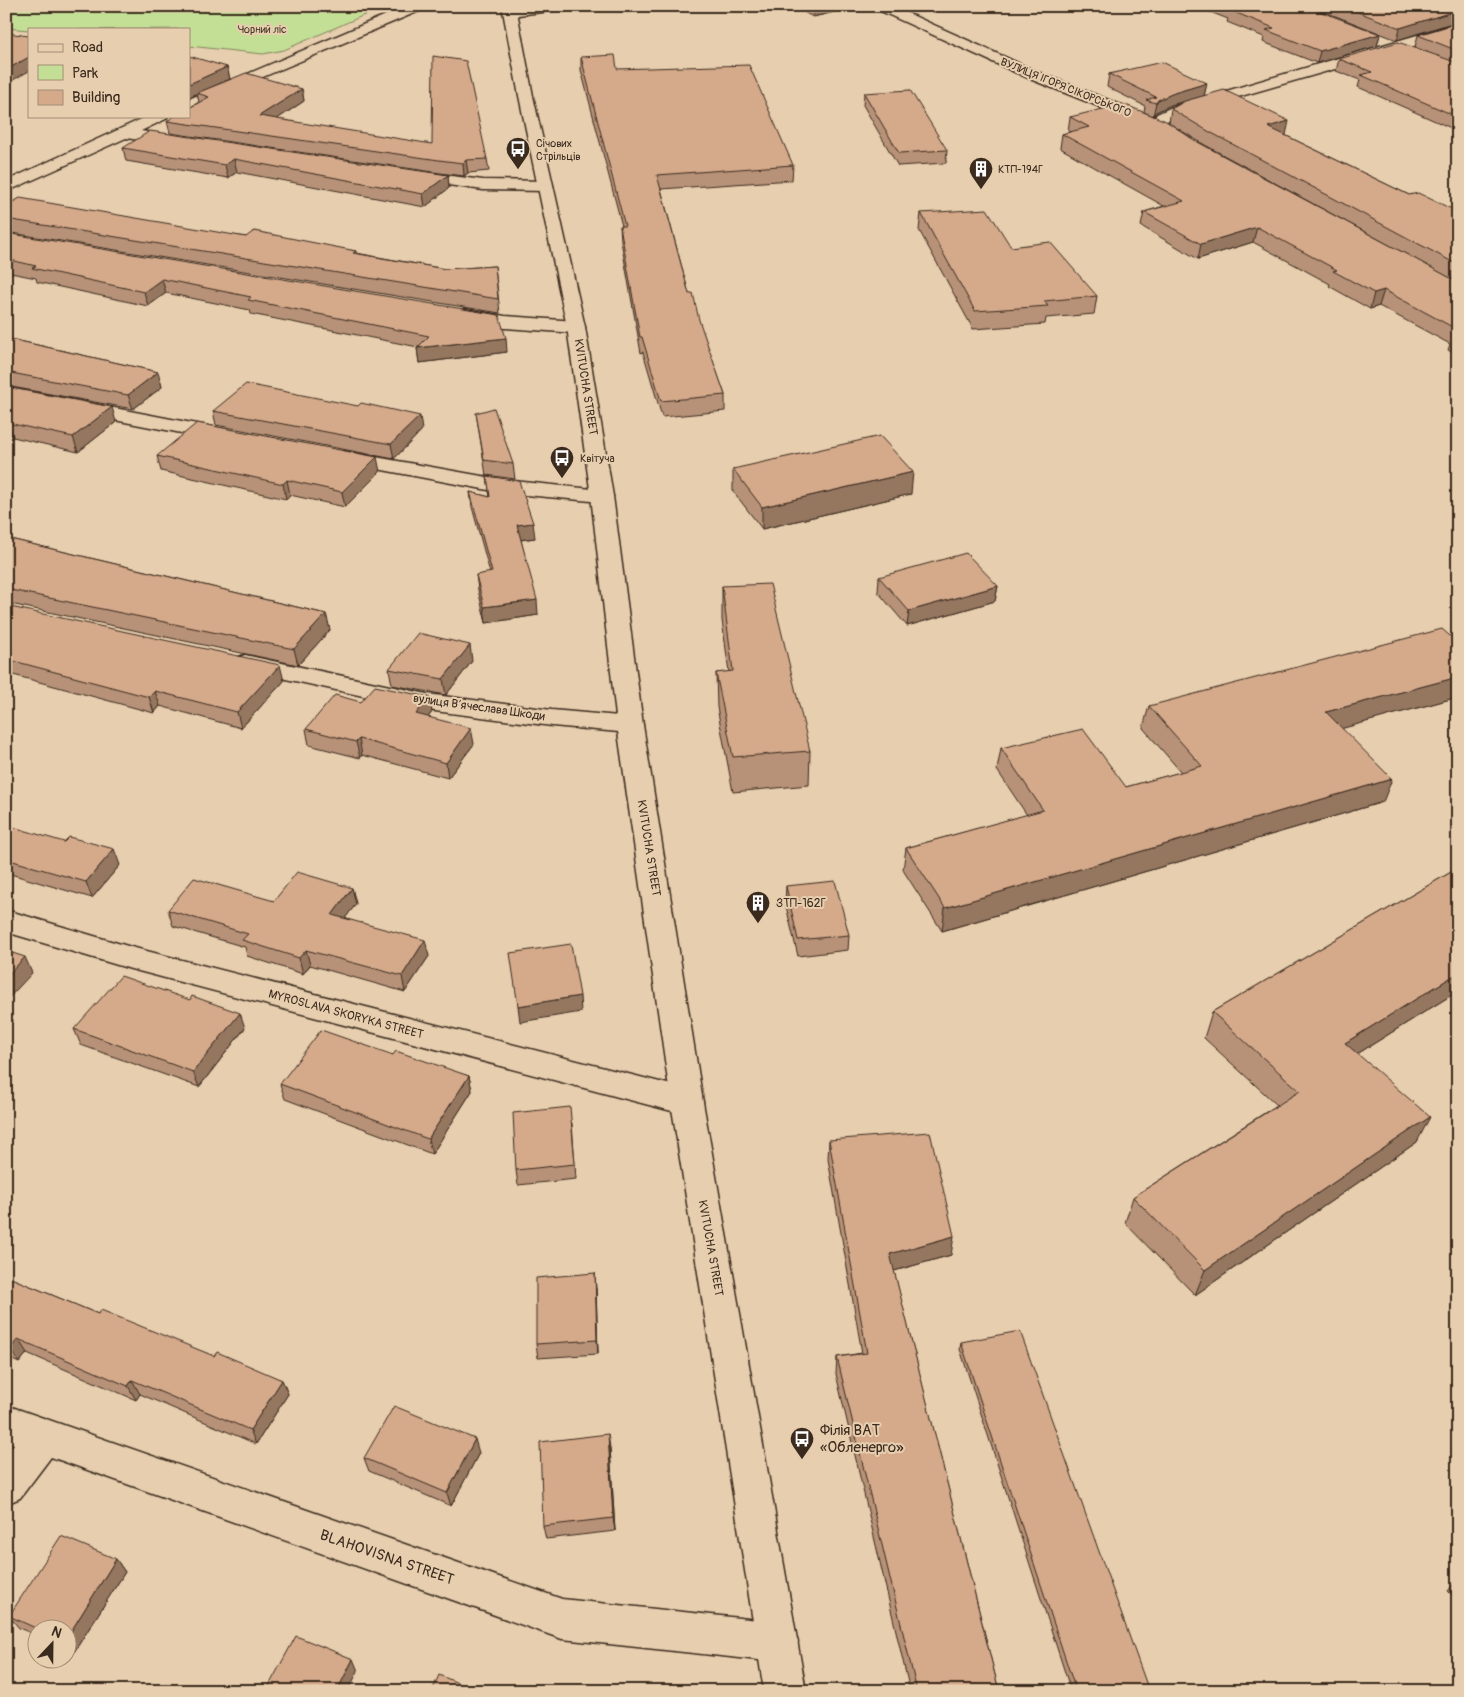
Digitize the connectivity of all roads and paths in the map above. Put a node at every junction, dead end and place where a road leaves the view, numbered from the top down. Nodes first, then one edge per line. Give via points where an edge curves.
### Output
1 (419, 6) edge
2 (558, 6) edge
3 (881, 6) edge
4 (509, 9) edge
5 (1458, 27) edge
6 (1378, 40) edge
7 (1396, 47) junction
8 (1418, 56) edge
9 (190, 104) edge
10 (157, 118) edge
11 (124, 133) junction
12 (193, 143) edge
13 (400, 174) edge
14 (545, 186) junction
15 (6, 187) edge
16 (446, 312) edge
17 (576, 327) junction
18 (6, 393) edge
19 (248, 440) edge
20 (324, 454) edge
21 (602, 496) junction
22 (222, 658) edge
23 (630, 725) junction
24 (6, 921) edge
25 (687, 1102) junction
26 (6, 1423) edge
27 (43, 1437) junction
28 (6, 1485) edge
29 (778, 1642) junction
30 (785, 1691) edge

1 - 9 street
2 - 4 street
3 - 7 street, ВУЛИЦЯ ІГОРЯ СІКОРСЬКОГО via 1035,76 1163,128 1162,117 1176,110
4 - 14 street, KVITUCHA STREET
5 - 7 street
6 - 7 street
7 - 8 street
10 - 11 street
11 - 12 street
11 - 15 street
13 - 14 street via 483,185
14 - 17 street, KVITUCHA STREET
16 - 17 street via 505,322
17 - 21 street, KVITUCHA STREET
18 - 19 street
20 - 21 street via 556,494
21 - 23 street, KVITUCHA STREET
22 - 23 street, вулиця Вʼячеслава Шкоди via 427,702
23 - 25 street, KVITUCHA STREET
24 - 25 street, MYROSLAVA SKORYKA STREET via 140,961
25 - 29 street, KVITUCHA STREET
26 - 27 street, BLAHOVISNA STREET
27 - 28 street
27 - 29 street, BLAHOVISNA STREET via 562,1618
29 - 30 street, KVITUCHA STREET

